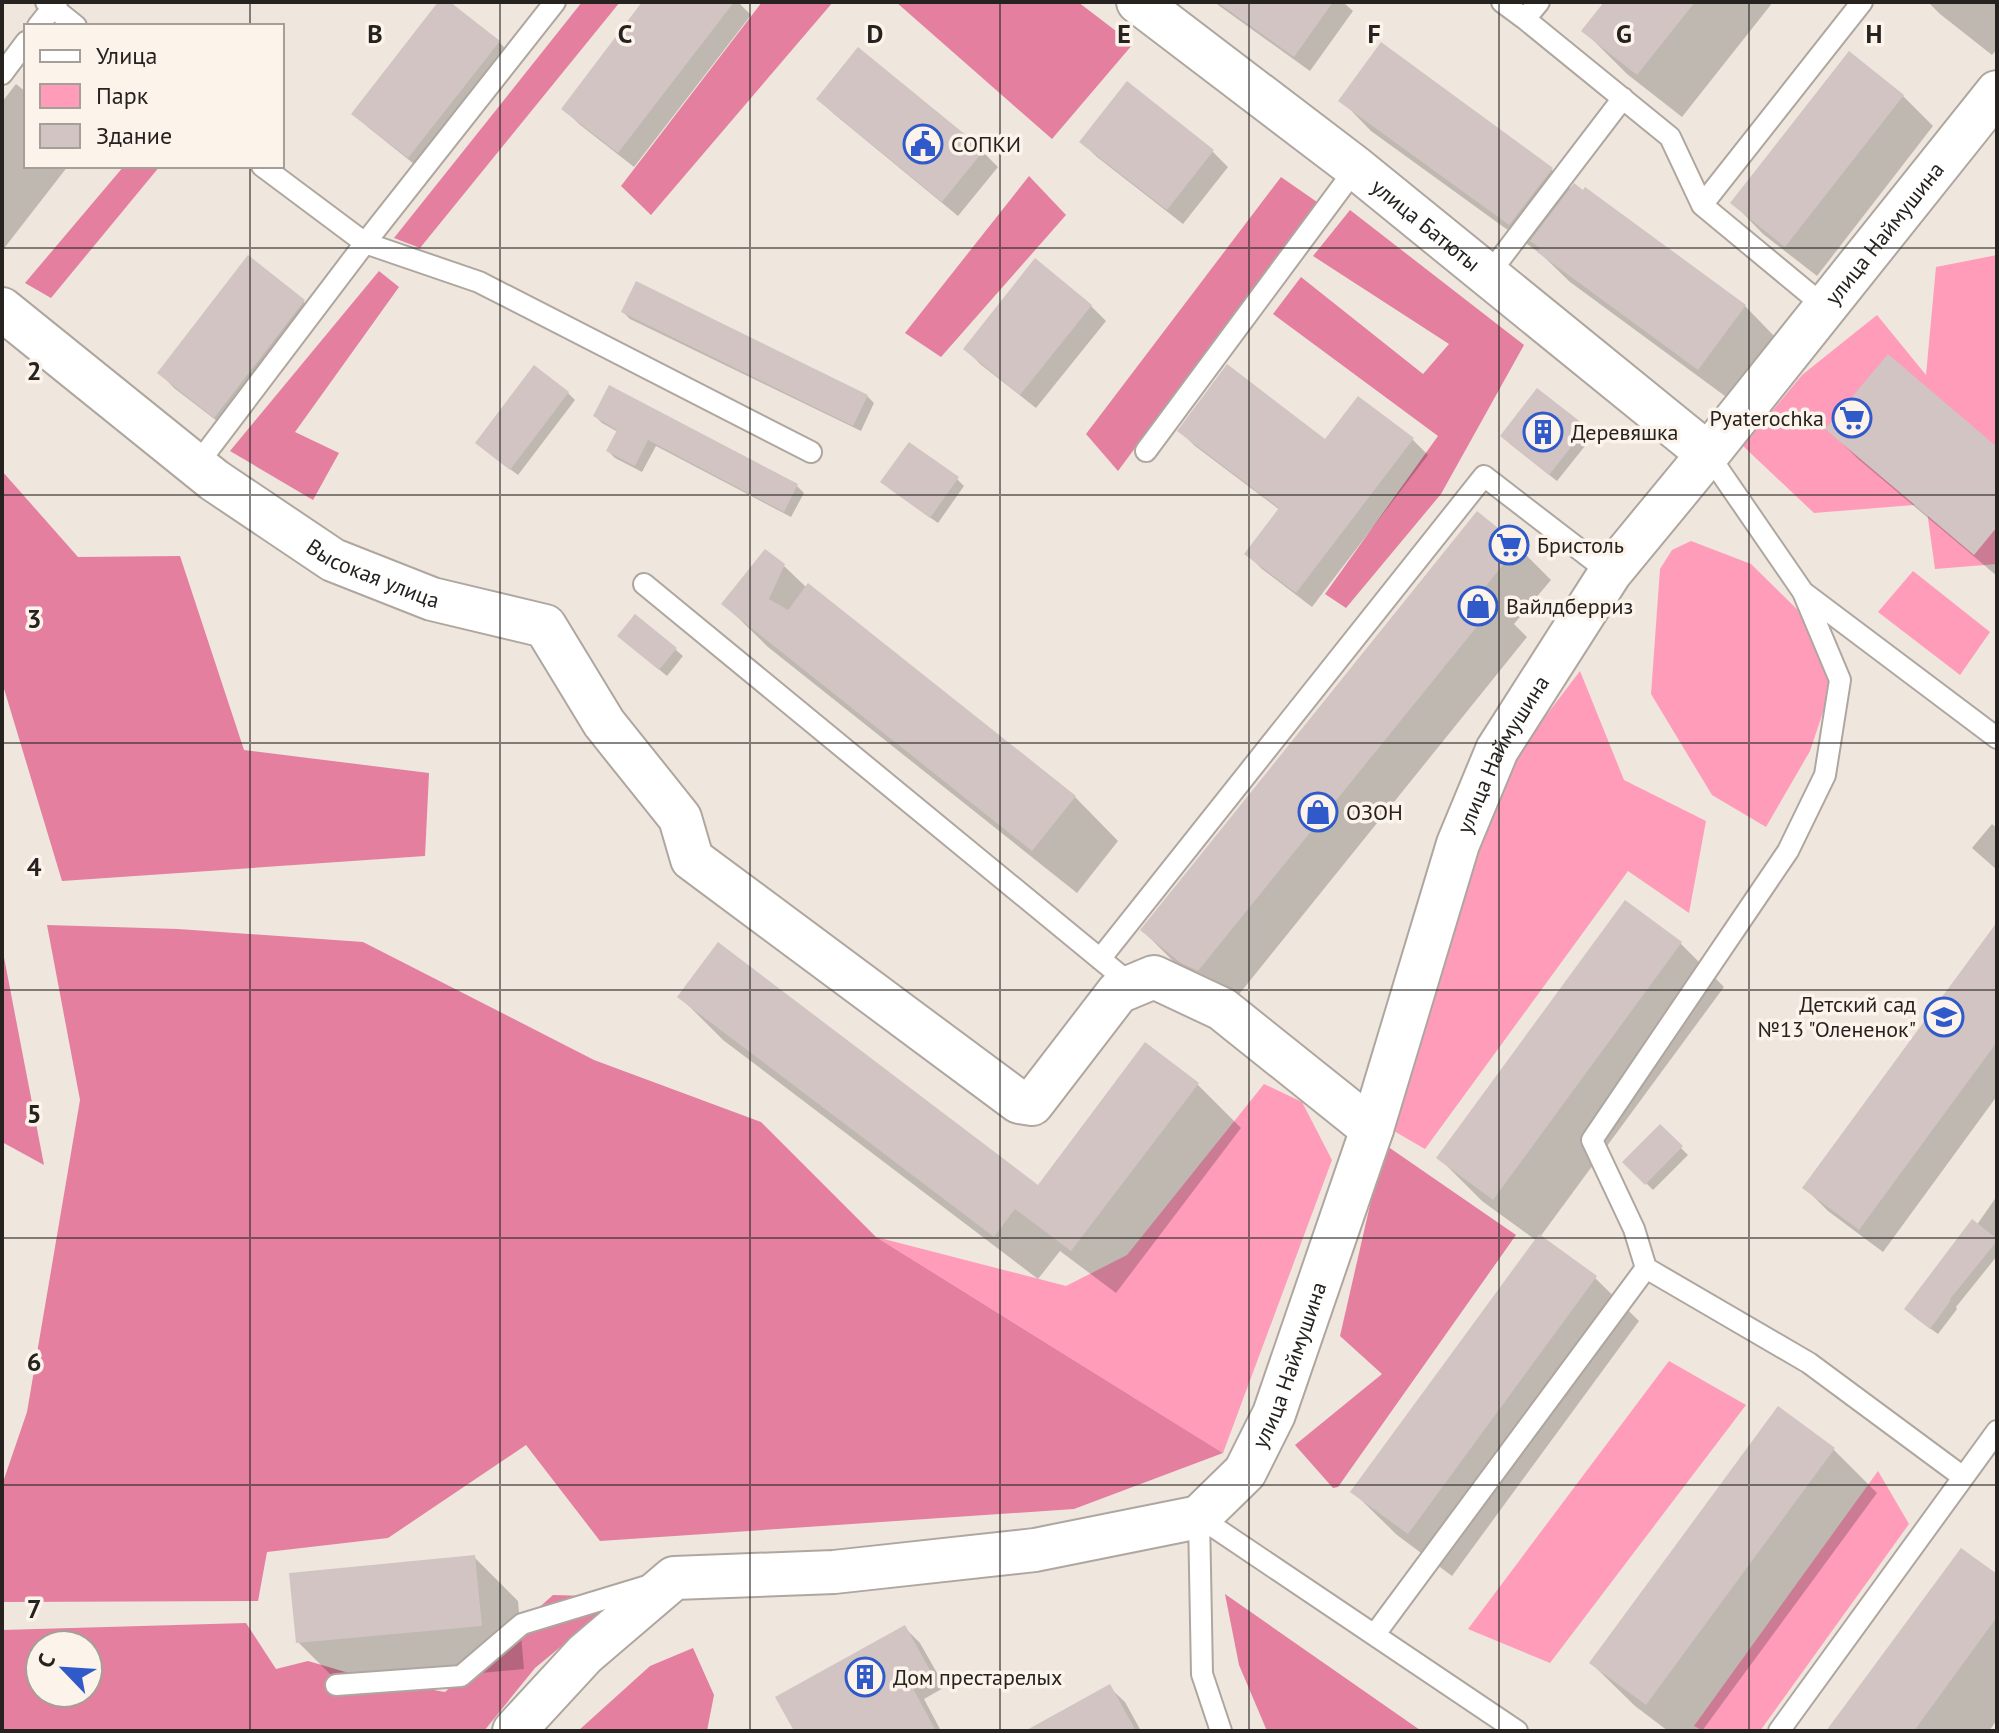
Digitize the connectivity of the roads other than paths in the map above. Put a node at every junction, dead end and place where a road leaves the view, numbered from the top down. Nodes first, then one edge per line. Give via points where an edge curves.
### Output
1 (555, 2) edge
2 (1138, 2) edge
3 (1502, 2) edge
4 (1539, 2) edge
5 (1862, 2) edge
6 (52, 4) edge
7 (1525, 19) junction
8 (39, 24) edge
9 (74, 24) edge
10 (24, 45) edge
11 (2, 74) edge
12 (1997, 92) edge
13 (1623, 98) junction
14 (265, 168) edge
15 (1356, 168) junction
16 (1702, 205) junction
17 (365, 243) junction
18 (1488, 275) junction
19 (1824, 306) junction
20 (2, 309) edge
21 (1146, 451) dead end
22 (811, 452) dead end
23 (1708, 454) junction
24 (196, 466) junction
25 (1610, 573) junction
26 (644, 584) dead end
27 (1803, 592) junction
28 (1997, 738) edge
29 (1100, 959) junction
30 (1133, 986) junction
31 (1372, 1129) junction
32 (1646, 1268) junction
33 (1997, 1431) edge
34 (1963, 1477) junction
35 (1199, 1517) junction
36 (674, 1578) junction
37 (1375, 1634) junction
38 (336, 1685) dead end
39 (514, 1731) edge
40 (1221, 1731) edge
41 (1517, 1731) edge
42 (1779, 1731) edge

1 - 17 lane
2 - 15 street, улица Батюты
3 - 7 lane
4 - 7 lane
5 - 16 lane
6 - 8 lane
6 - 9 lane
7 - 13 lane
10 - 11 lane
12 - 19 street, улица Наймушина
13 - 16 lane via 1670,137
13 - 18 lane
14 - 17 lane
15 - 18 street, улица Батюты
15 - 21 lane
16 - 19 lane
17 - 22 lane via 479,282
17 - 24 lane
18 - 23 street, улица Батюты
19 - 23 street, улица Наймушина
20 - 24 street, Высокая улица
23 - 25 street, улица Наймушина
23 - 27 lane
24 - 30 street, Высокая улица via 333,560 432,599 545,626 604,723 680,818 692,859 1019,1102 1032,1104 1118,992
25 - 29 lane via 1484,476
25 - 31 street, улица Наймушина via 1497,750 1458,844
26 - 29 lane
27 - 28 lane
27 - 32 lane via 1840,680 1825,775 1788,851 1592,1140 1634,1229
29 - 30 lane
30 - 31 street via 1154,977 1222,1009
31 - 35 street, улица Наймушина via 1274,1414 1245,1472
32 - 34 lane via 1809,1363
32 - 37 lane
33 - 34 lane
34 - 42 lane
35 - 36 street via 1035,1550 834,1572
35 - 37 lane
35 - 40 lane via 1202,1674
36 - 38 lane via 522,1624 461,1676
36 - 39 street via 585,1654
37 - 41 lane

